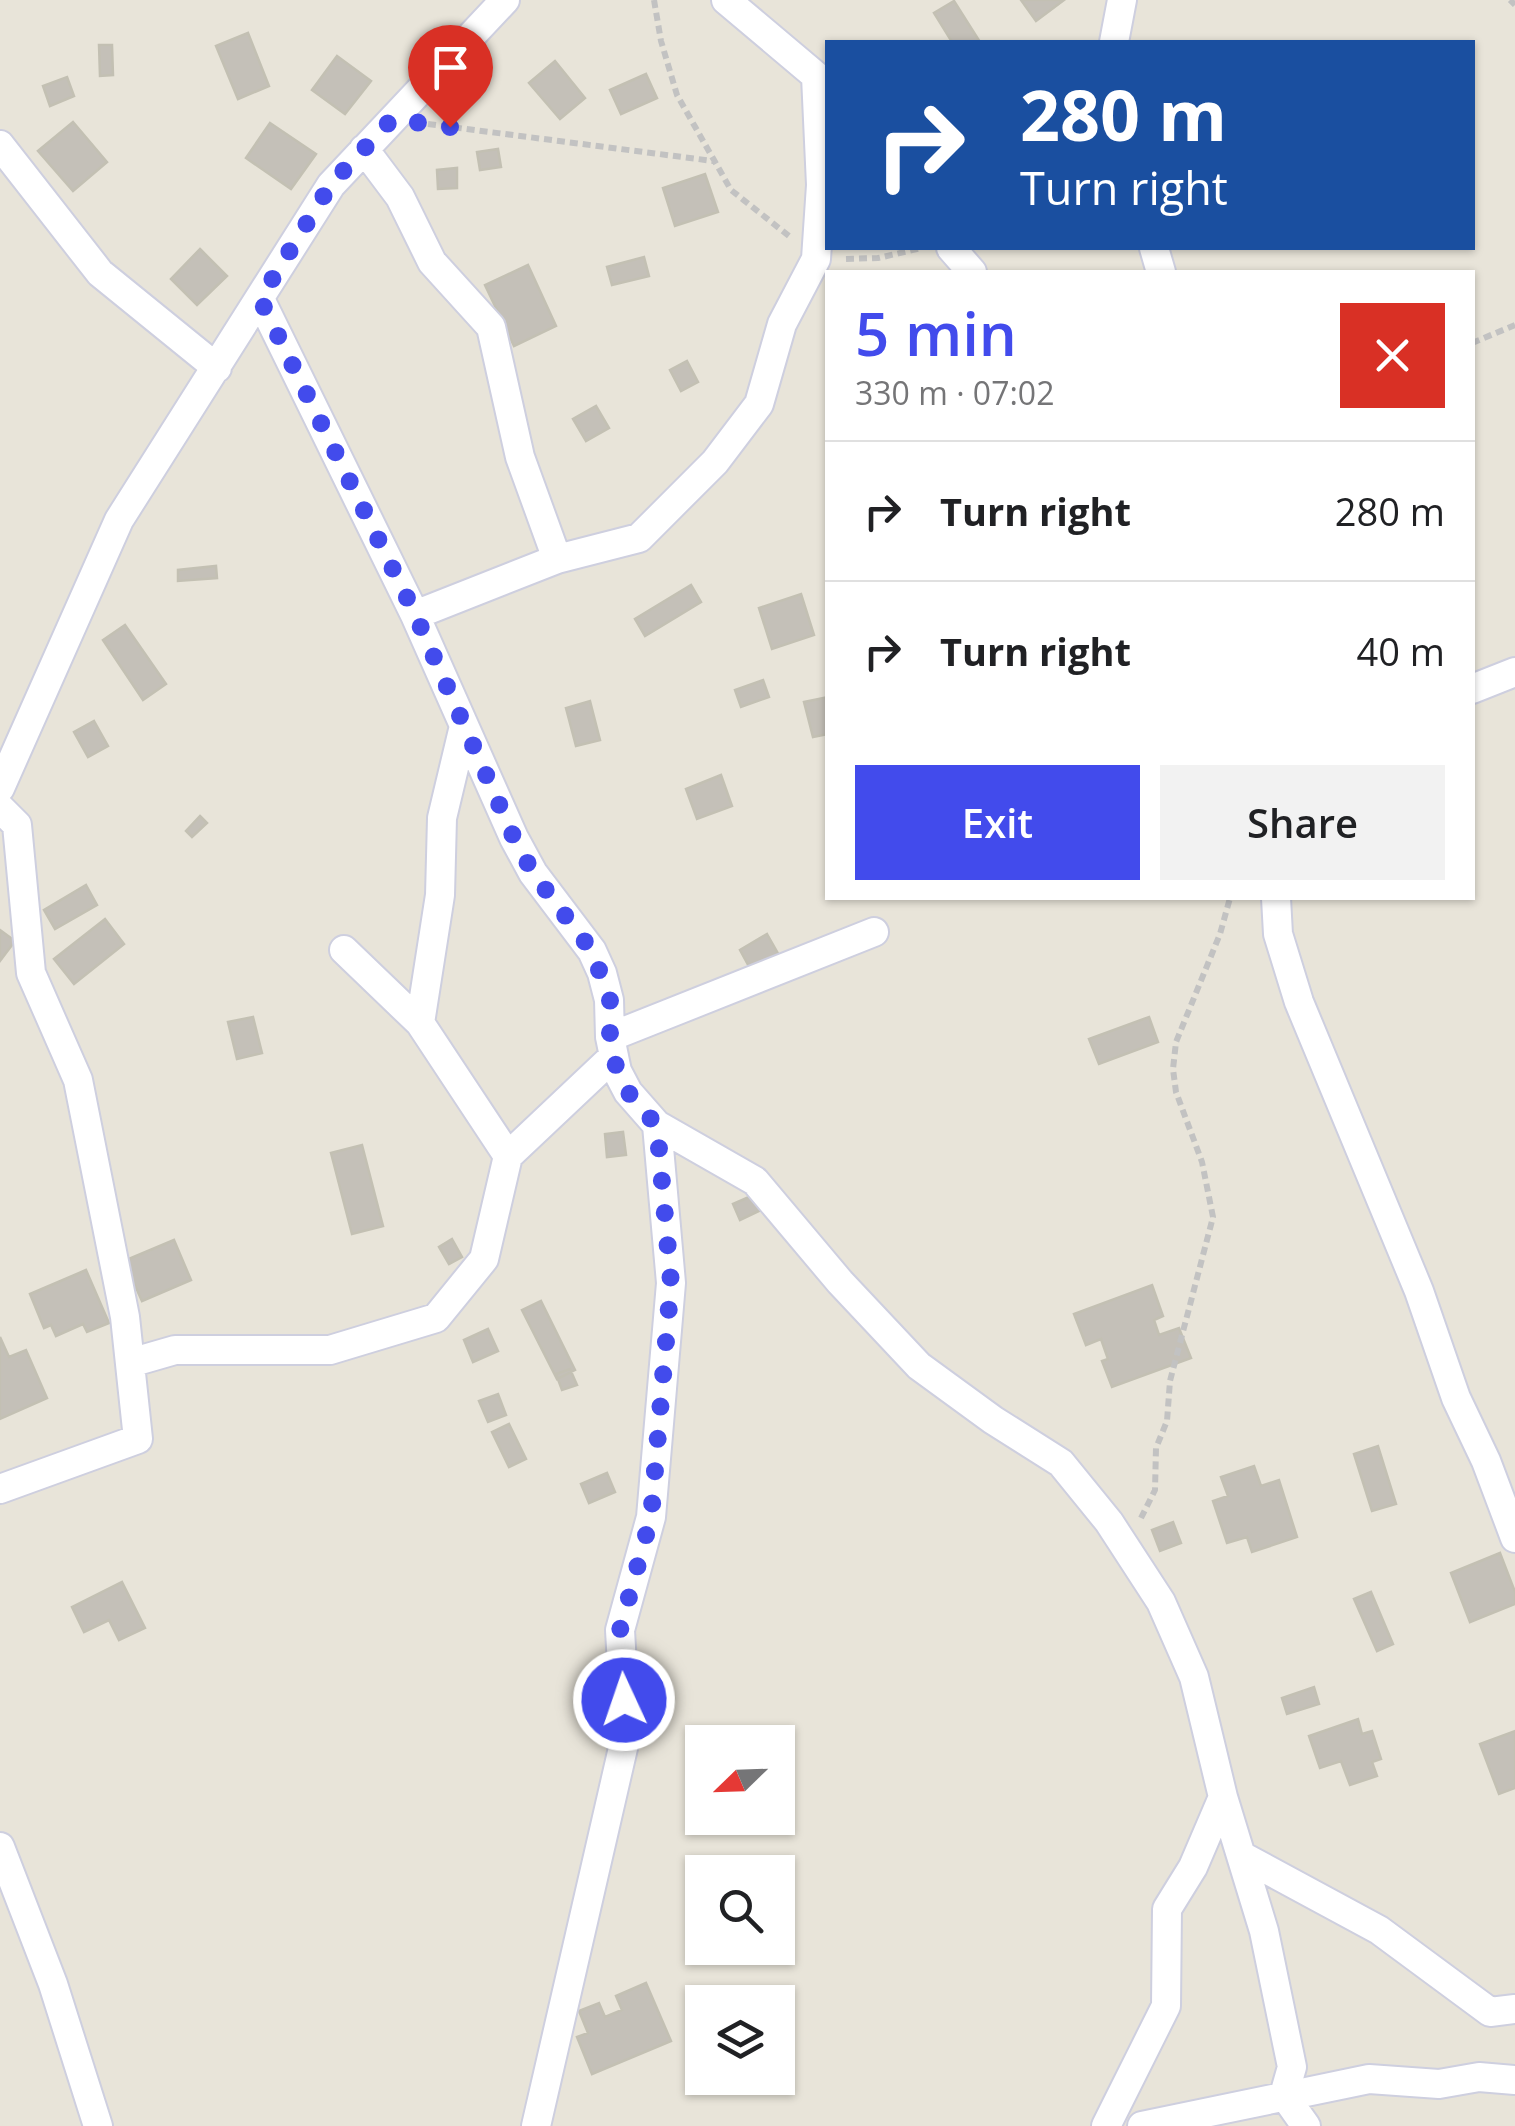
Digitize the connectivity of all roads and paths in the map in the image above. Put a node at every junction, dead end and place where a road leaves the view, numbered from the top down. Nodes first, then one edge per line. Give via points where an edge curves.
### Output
1 (505, 0) edge
2 (654, 0) edge
3 (726, 0) edge
4 (1122, 0) edge
5 (1114, 40) edge
6 (822, 81) edge
7 (392, 119) junction
8 (0, 145) edge
9 (364, 148) junction
10 (714, 161) junction
11 (912, 250) edge
12 (953, 250) edge
13 (817, 252) junction
14 (970, 270) edge
15 (260, 299) junction
16 (1515, 326) edge
17 (1475, 341) edge
18 (216, 368) junction
19 (557, 559) junction
20 (415, 614) junction
21 (1515, 672) edge
22 (1475, 688) edge
23 (464, 726) junction
24 (12, 738) edge
25 (0, 788) edge
26 (0, 808) edge
27 (1229, 900) edge
28 (1276, 900) edge
29 (874, 932) dead end
30 (344, 950) dead end
31 (420, 1023) junction
32 (612, 1047) junction
33 (657, 1126) junction
34 (508, 1156) junction
35 (130, 1363) junction
36 (0, 1488) edge
37 (1109, 1522) junction
38 (1515, 1538) edge
39 (1223, 1797) junction
40 (0, 1847) edge
41 (1242, 1856) junction
42 (1515, 2009) edge
43 (1515, 2080) edge
44 (1284, 2095) junction
45 (98, 2126) edge
46 (536, 2126) edge
47 (1106, 2126) edge
48 (1142, 2126) edge
49 (1306, 2126) edge

1 - 7 street
2 - 10 path via 676,96
3 - 6 street
4 - 5 street
6 - 13 street
7 - 9 street
7 - 10 path
8 - 18 street via 100,274
9 - 15 street via 331,184
9 - 19 street via 400,197 432,262 491,327 520,458
10 - 13 path via 751,208
11 - 13 path via 856,260
12 - 14 street
13 - 19 street via 782,324 759,404 715,462 638,538
15 - 18 street
15 - 20 street
16 - 17 path
18 - 24 street via 120,520
19 - 20 street
20 - 23 street
21 - 22 street
23 - 31 street via 442,818 440,895
23 - 32 street via 533,873 592,951 610,1000
24 - 25 street
26 - 35 street via 17,824 31,973 78,1080
27 - 37 path via 1176,1042 1172,1070 1213,1217 1170,1381 1155,1490 1142,1518
28 - 38 street via 1278,934 1299,1002
29 - 32 street
30 - 31 street
31 - 34 street
32 - 33 street via 628,1092
32 - 34 street
33 - 37 street via 755,1182 920,1366 1061,1463
33 - 46 street via 671,1283 651,1517 620,1630 626,1735
34 - 35 street via 484,1259 436,1318 330,1350 174,1350
35 - 36 street via 138,1439
37 - 39 street via 1161,1602 1194,1677
39 - 41 street
39 - 47 street via 1167,1908 1166,2006
40 - 45 street
41 - 42 street via 1378,1930 1490,2012
41 - 44 street via 1292,2068
43 - 44 street via 1369,2079
44 - 48 street
44 - 49 street

